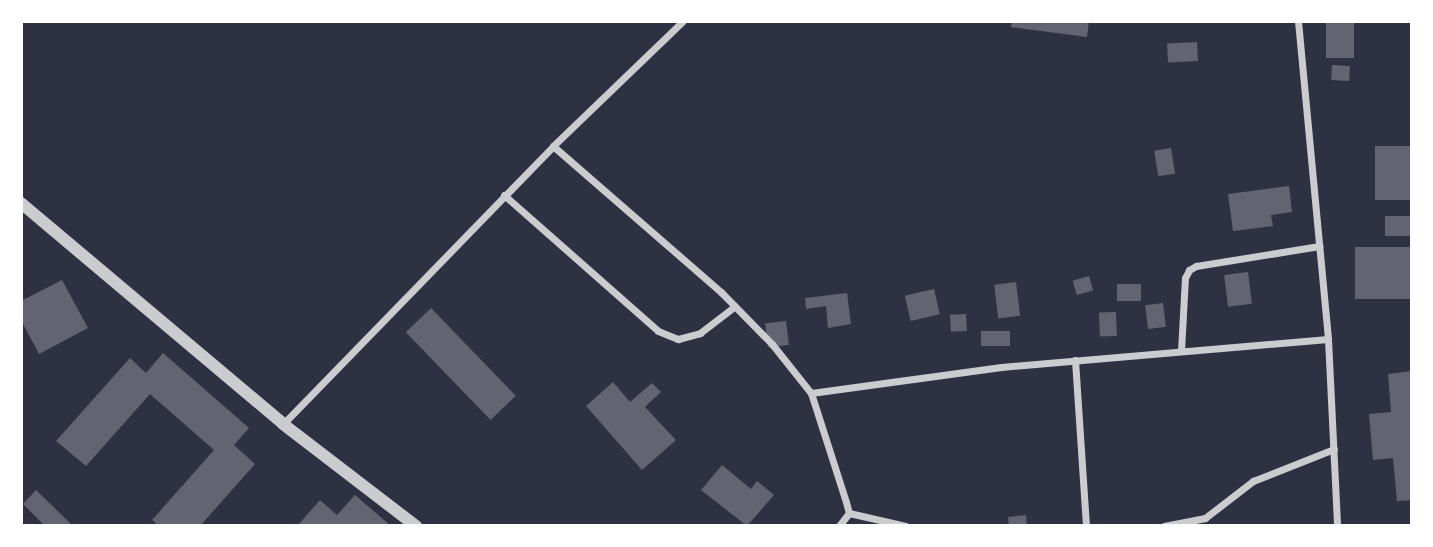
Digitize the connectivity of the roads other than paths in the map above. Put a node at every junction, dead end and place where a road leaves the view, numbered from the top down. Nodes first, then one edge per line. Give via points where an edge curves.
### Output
1 (683, 21) edge
2 (1298, 21) edge
3 (553, 146) junction
4 (504, 195) junction
5 (21, 204) edge
6 (1319, 246) junction
7 (735, 306) junction
8 (1328, 339) junction
9 (1181, 351) junction
10 (1075, 360) junction
11 (811, 393) junction
12 (283, 424) junction
13 (1334, 449) junction
14 (849, 513) junction
15 (1205, 522) edge
16 (416, 526) edge
17 (839, 526) edge
18 (906, 526) edge
19 (1086, 526) edge
20 (1164, 526) edge
21 (1337, 526) edge

1 - 3 street
2 - 6 street
3 - 4 street
3 - 7 street
4 - 7 street via 658,331 678,340 700,333
4 - 12 street
5 - 12 street
6 - 8 street
6 - 9 street via 1189,270
7 - 11 street
8 - 9 street
8 - 13 street
9 - 10 street
10 - 11 street
10 - 19 street
11 - 14 street
12 - 16 street
13 - 15 street via 1254,481
13 - 21 street
14 - 17 street
14 - 18 street
15 - 20 street

